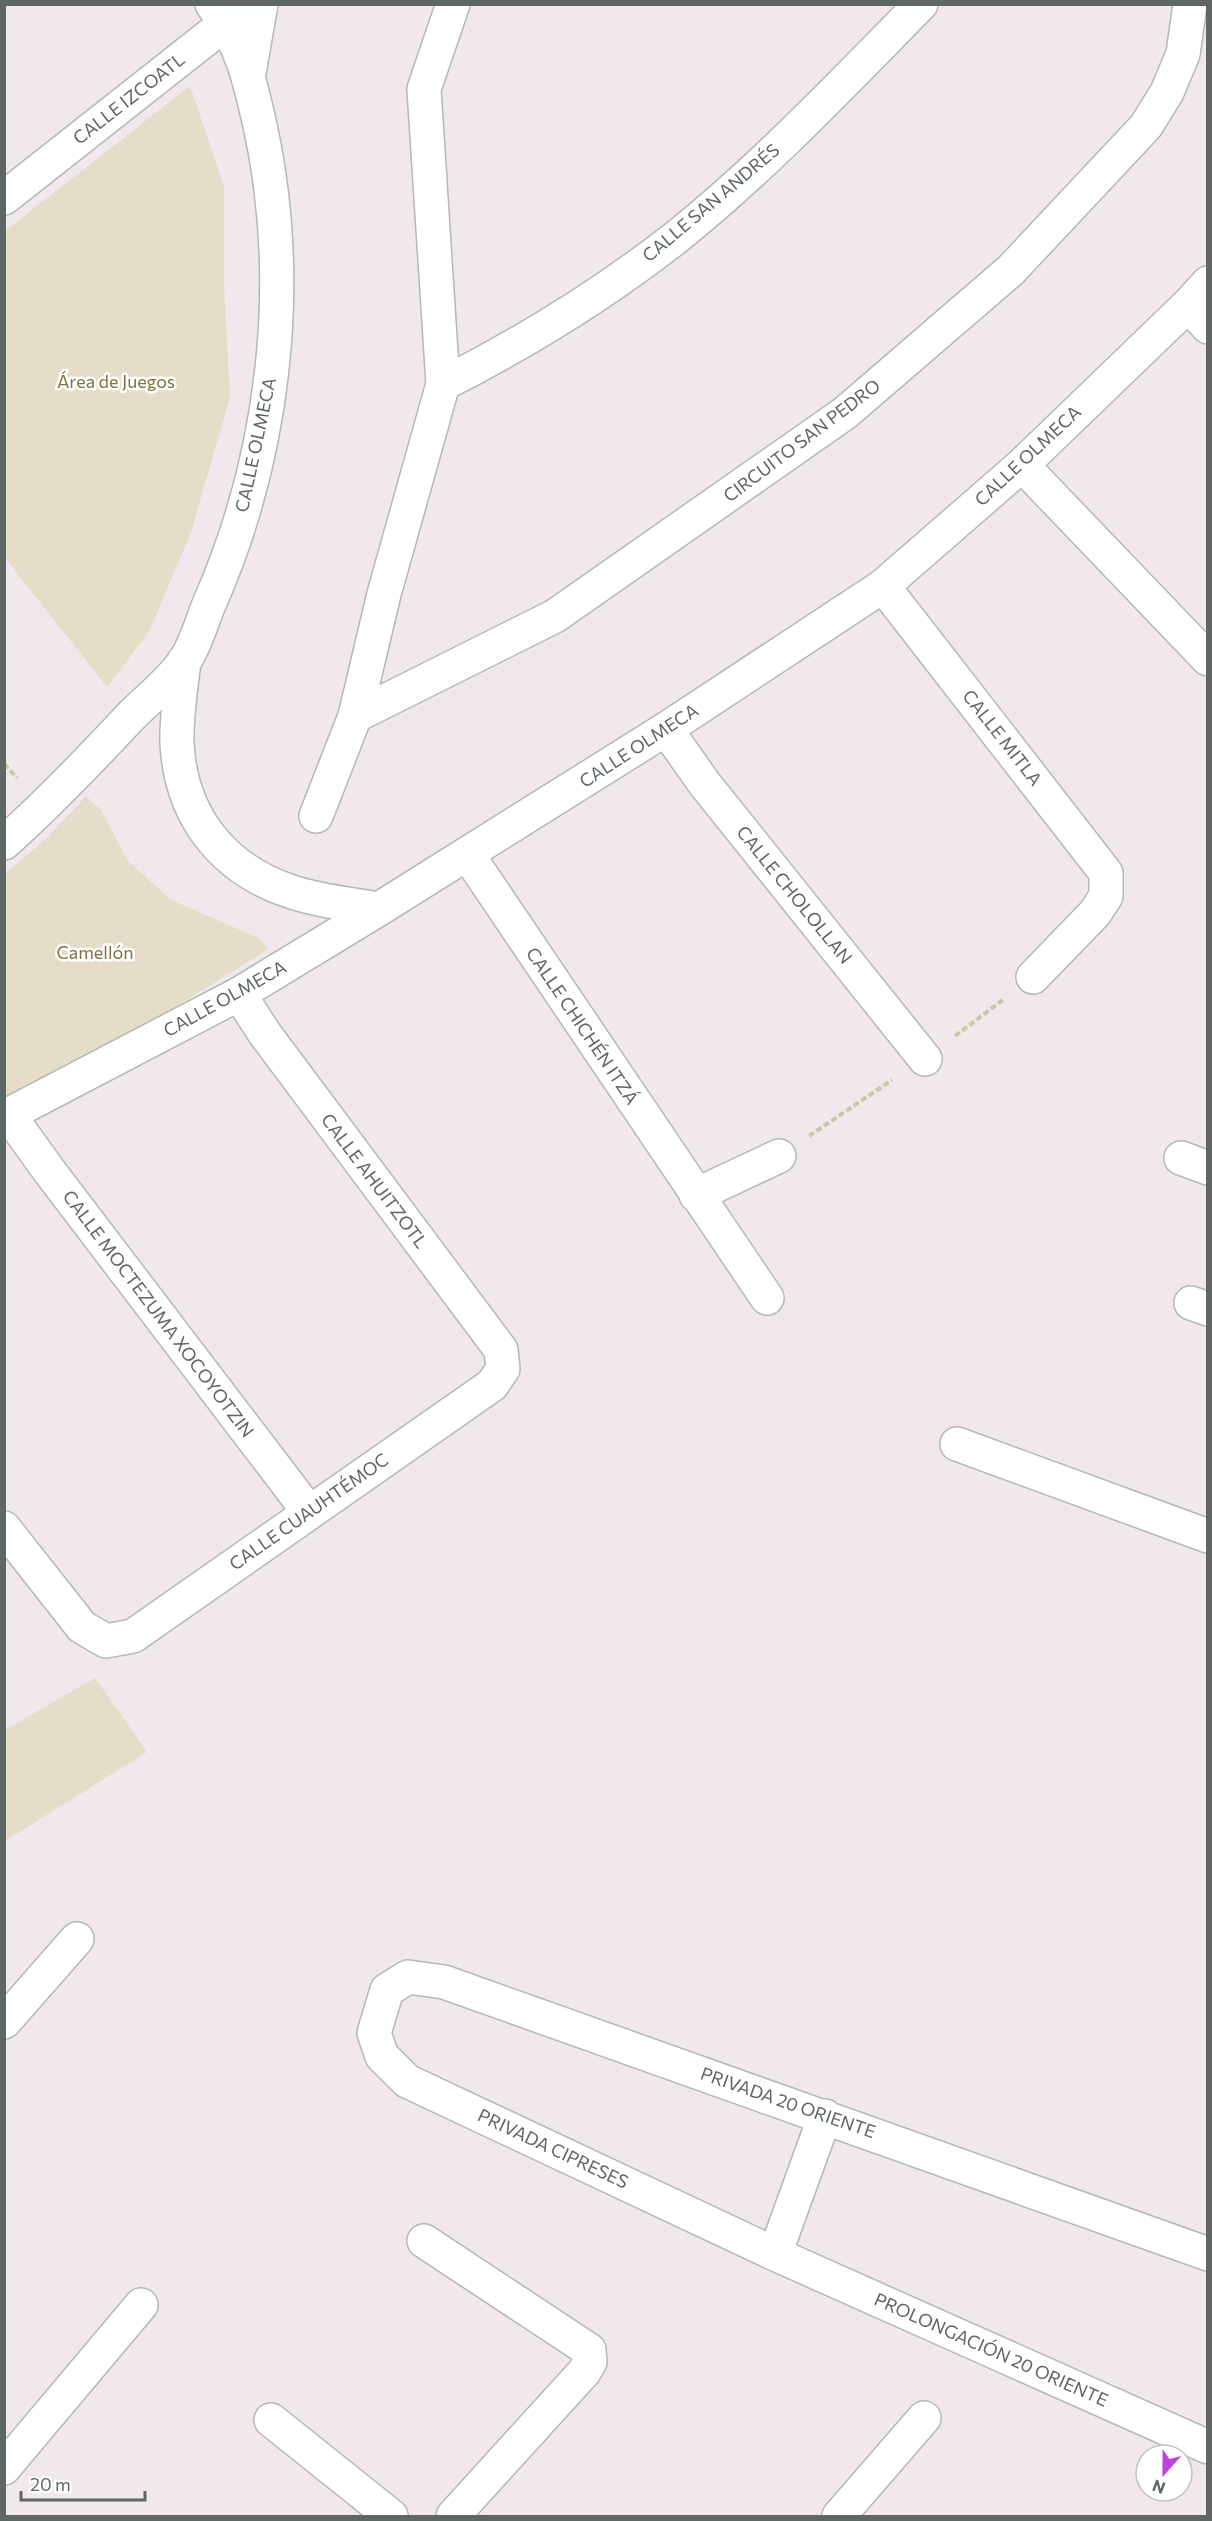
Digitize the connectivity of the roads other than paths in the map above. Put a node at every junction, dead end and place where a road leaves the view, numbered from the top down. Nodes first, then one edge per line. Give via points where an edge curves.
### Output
1 (453, 4) edge
2 (921, 4) edge
3 (1190, 4) edge
4 (260, 7) edge
5 (219, 14) edge
6 (249, 73) junction
7 (4, 198) edge
8 (1201, 305) edge
9 (443, 384) junction
10 (1022, 465) junction
11 (883, 586) junction
12 (1208, 659) edge
13 (184, 662) junction
14 (355, 716) junction
15 (666, 729) junction
16 (316, 816) dead end
17 (4, 843) edge
18 (468, 855) junction
19 (380, 909) junction
20 (1033, 977) dead end
21 (240, 994) junction
22 (925, 1059) dead end
23 (7, 1116) edge
24 (779, 1156) dead end
25 (696, 1195) junction
26 (767, 1298) dead end
27 (503, 1369) joint
28 (957, 1444) dead end
29 (309, 1512) junction
30 (4, 1528) edge
31 (1208, 1536) edge
32 (77, 1939) dead end
33 (380, 2009) joint
34 (4, 2022) edge
35 (825, 2116) junction
36 (424, 2241) dead end
37 (775, 2254) junction
38 (1208, 2254) edge
39 (141, 2305) dead end
40 (924, 2418) dead end
41 (271, 2420) dead end
42 (1208, 2447) edge
43 (4, 2468) edge
44 (391, 2517) edge
45 (453, 2517) edge
46 (839, 2517) edge

1 - 9 street via 424,89
2 - 9 street, CALLE SAN ANDRÉS via 767,159 673,239 563,317
3 - 14 street, CIRCUITO SAN PEDRO via 1183,54 1167,92 1146,126 1011,270 846,413 555,616
4 - 5 street, CALLE IZCOATL
4 - 6 street
5 - 6 street
5 - 7 street, CALLE IZCOATL
6 - 13 street, CALLE OLMECA via 270,174 277,266 271,387 251,485 230,553
8 - 10 street, CALLE OLMECA
9 - 14 street via 384,594
10 - 11 street, CALLE OLMECA
10 - 12 street
11 - 15 street, CALLE OLMECA
11 - 20 street, CALLE MITLA via 1106,873 1106,896 1095,913
13 - 17 street, CALLE OLMECA
13 - 19 street via 178,719 179,761 195,816 210,837 226,856 266,882 291,892
14 - 16 street
15 - 18 street, CALLE OLMECA
15 - 22 street, CALLE CHOLOLLAN via 704,783
18 - 19 street, CALLE OLMECA
18 - 25 street, CALLE CHICHÉN ITZÁ
19 - 21 street, CALLE OLMECA
21 - 23 street, CALLE OLMECA
21 - 27 street, CALLE AHUITZOTL via 265,1034 501,1350
23 - 29 street, CALLE MOCTEZUMA XOCOYOTZIN
24 - 25 street
25 - 26 street, CALLE CHICHÉN ITZÁ
27 - 29 street, CALLE CUAUHTÉMOC via 492,1385
28 - 31 street
29 - 30 street, CALLE CUAUHTÉMOC via 133,1636 106,1641 82,1627
32 - 34 street
33 - 35 street, PRIVADA 20 ORIENTE via 387,1990 408,1977 444,1982
33 - 37 street, PRIVADA CIPRESES via 374,2033 382,2056 407,2081
35 - 37 street
35 - 38 street, PRIVADA 20 ORIENTE
36 - 45 street via 589,2350 590,2362 584,2372
37 - 42 street, PROLONGACIÓN 20 ORIENTE
39 - 43 street
40 - 46 street
41 - 44 street

